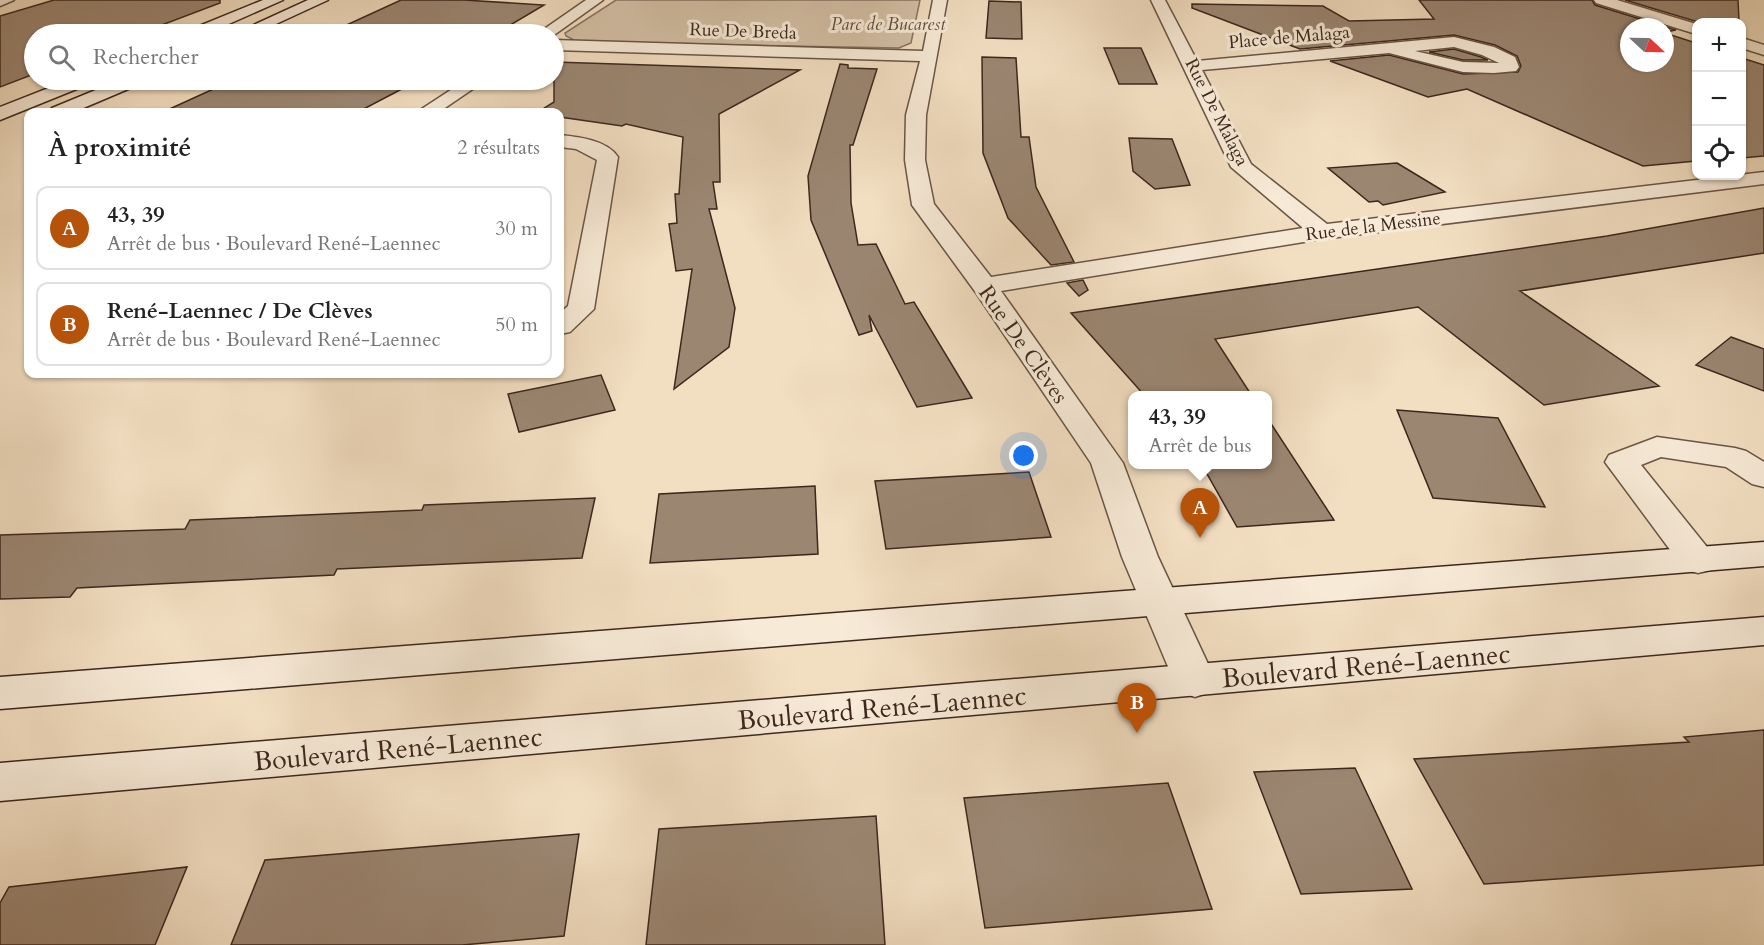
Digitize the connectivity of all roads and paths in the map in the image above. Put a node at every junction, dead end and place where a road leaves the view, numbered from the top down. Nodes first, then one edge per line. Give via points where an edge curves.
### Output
1 (7, 0) edge
2 (276, 0) edge
3 (321, 0) edge
4 (596, 0) edge
5 (940, 0) edge
6 (1158, 0) edge
7 (1601, 0) edge
8 (0, 2) edge
9 (217, 24) edge
10 (263, 24) edge
11 (560, 24) edge
12 (1692, 28) edge
13 (1746, 44) edge
14 (564, 45) edge
15 (1388, 47) junction
16 (1764, 50) edge
17 (930, 56) junction
18 (1194, 66) junction
19 (59, 90) edge
20 (110, 90) edge
21 (461, 90) edge
22 (67, 108) edge
23 (433, 108) edge
24 (0, 114) edge
25 (564, 141) edge
26 (1764, 178) edge
27 (1322, 232) junction
28 (984, 286) junction
29 (564, 323) edge
30 (1764, 477) edge
31 (1764, 554) edge
32 (1698, 561) junction
33 (1160, 601) junction
34 (1764, 631) edge
35 (1195, 681) junction
36 (0, 693) edge
37 (0, 782) edge

1 - 8 street
2 - 9 street
3 - 10 street
4 - 11 street
5 - 17 street, Rue De Clèves
6 - 18 street, Rue De Malaga
7 - 12 street
13 - 16 street
14 - 17 street, Rue De Breda
15 - 15 street, Place de Malaga via 1454,42 1488,51 1509,61 1510,67 1483,70 1436,64
15 - 18 street, Place de Malaga
17 - 28 street, Rue De Clèves via 916,115 915,160 923,205
18 - 27 street, Rue De Malaga via 1242,167
19 - 24 street
20 - 22 street
21 - 23 street
25 - 29 street via 580,143 608,157 581,309
26 - 27 street, Rue de la Messine
27 - 28 street, Rue de la Messine
28 - 33 street, Rue De Clèves via 1107,463
30 - 32 street via 1735,458 1657,447 1621,462
31 - 32 street
32 - 33 street
33 - 35 street, Rue De Clèves
33 - 36 street
34 - 35 street, Boulevard René-Laennec
35 - 37 street, Boulevard René-Laennec

